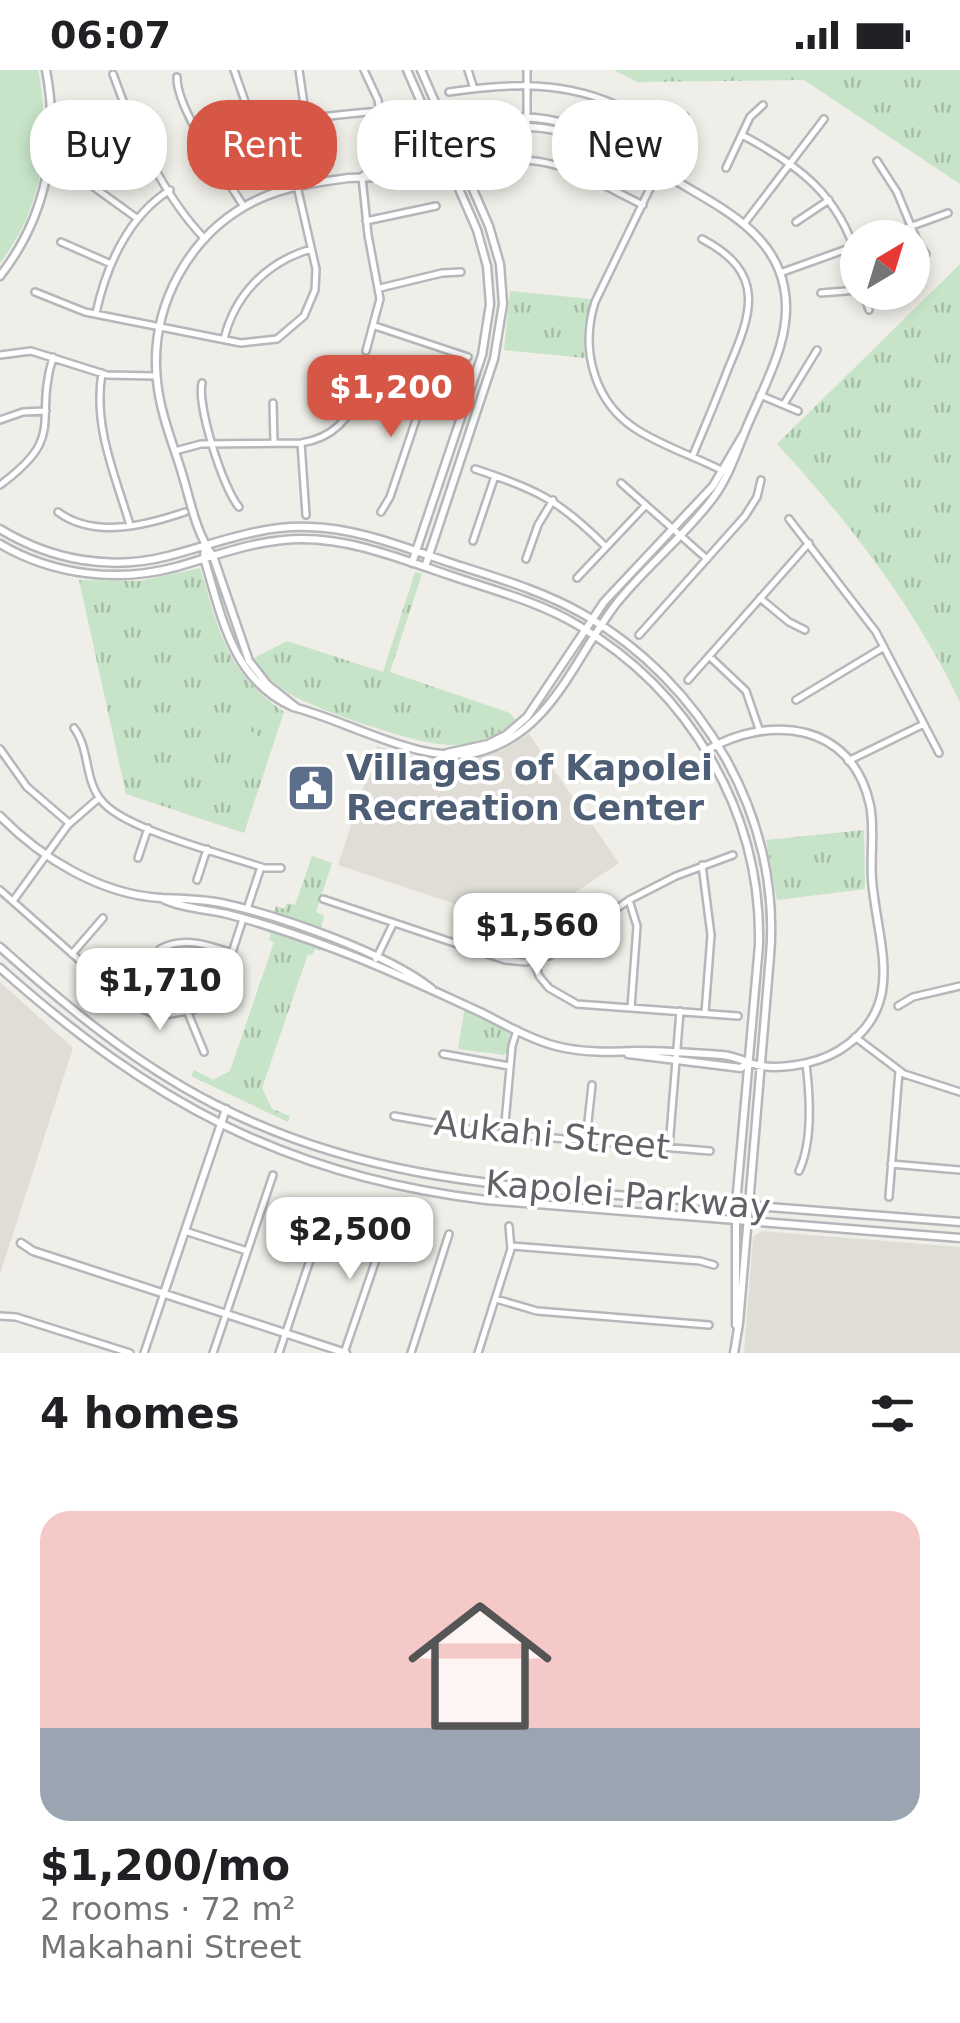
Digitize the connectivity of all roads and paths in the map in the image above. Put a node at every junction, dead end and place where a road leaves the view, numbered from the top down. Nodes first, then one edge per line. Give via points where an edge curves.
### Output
1 (46, 70) edge
2 (234, 70) edge
3 (299, 70) edge
4 (364, 70) edge
5 (407, 70) edge
6 (421, 70) edge
7 (468, 70) edge
8 (527, 70) edge
9 (112, 74) dead end
10 (177, 77) dead end
11 (528, 84) junction
12 (474, 89) junction
13 (449, 92) dead end
14 (121, 100) edge
15 (244, 100) edge
16 (303, 100) edge
17 (377, 100) edge
18 (420, 100) edge
19 (434, 100) edge
20 (528, 100) edge
21 (602, 100) edge
22 (763, 104) dead end
23 (187, 109) edge
24 (824, 119) dead end
25 (742, 135) junction
26 (532, 160) edge
27 (877, 161) dead end
28 (791, 163) junction
29 (726, 168) dead end
30 (167, 185) edge
31 (98, 190) edge
32 (170, 190) junction
33 (234, 190) edge
34 (287, 190) edge
35 (298, 190) edge
36 (363, 190) edge
37 (459, 190) edge
38 (474, 190) edge
39 (650, 190) edge
40 (690, 190) edge
41 (828, 200) junction
42 (642, 205) junction
43 (436, 206) dead end
44 (244, 207) junction
45 (948, 213) dead end
46 (138, 219) junction
47 (840, 220) edge
48 (909, 220) edge
49 (929, 220) edge
50 (366, 221) junction
51 (796, 222) dead end
52 (744, 224) junction
53 (205, 238) junction
54 (702, 239) dead end
55 (62, 242) dead end
56 (311, 249) junction
57 (840, 251) edge
58 (111, 264) junction
59 (461, 272) dead end
60 (780, 273) junction
61 (0, 276) edge
62 (380, 288) junction
63 (35, 292) dead end
64 (840, 293) edge
65 (821, 294) dead end
66 (96, 314) junction
67 (376, 326) junction
68 (159, 327) junction
69 (224, 340) junction
70 (817, 350) dead end
71 (366, 351) dead end
72 (0, 355) edge
73 (54, 357) junction
74 (468, 357) dead end
75 (102, 373) junction
76 (156, 376) junction
77 (320, 376) dead end
78 (202, 383) dead end
79 (428, 384) dead end
80 (360, 390) junction
81 (760, 395) junction
82 (273, 403) dead end
83 (784, 404) junction
84 (46, 410) junction
85 (419, 410) junction
86 (798, 411) dead end
87 (0, 420) edge
88 (302, 442) junction
89 (274, 443) junction
90 (214, 444) junction
91 (175, 452) junction
92 (693, 455) junction
93 (474, 469) dead end
94 (726, 473) junction
95 (494, 476) junction
96 (761, 480) dead end
97 (621, 483) dead end
98 (0, 485) edge
99 (553, 500) junction
100 (646, 505) junction
101 (239, 507) dead end
102 (58, 512) dead end
103 (185, 512) dead end
104 (381, 512) dead end
105 (306, 515) dead end
106 (790, 519) dead end
107 (130, 526) junction
108 (672, 528) junction
109 (0, 529) edge
110 (680, 535) junction
111 (473, 542) dead end
112 (809, 543) junction
113 (0, 544) edge
114 (205, 545) junction
115 (605, 546) junction
116 (416, 551) junction
117 (428, 555) junction
118 (213, 556) junction
119 (204, 558) junction
120 (707, 558) junction
121 (526, 559) dead end
122 (412, 563) junction
123 (425, 567) junction
124 (577, 578) dead end
125 (760, 598) junction
126 (592, 620) junction
127 (601, 625) junction
128 (586, 630) junction
129 (806, 630) dead end
130 (594, 635) junction
131 (639, 635) dead end
132 (884, 647) junction
133 (708, 656) junction
134 (688, 680) dead end
135 (796, 700) dead end
136 (298, 708) junction
137 (924, 724) junction
138 (74, 728) dead end
139 (760, 729) junction
140 (718, 744) junction
141 (0, 749) edge
142 (708, 750) junction
143 (439, 753) junction
144 (938, 753) dead end
145 (848, 760) junction
146 (99, 798) junction
147 (0, 816) edge
148 (69, 823) junction
149 (148, 828) junction
150 (208, 848) junction
151 (732, 855) dead end
152 (47, 856) junction
153 (138, 858) dead end
154 (702, 865) junction
155 (261, 867) junction
156 (282, 868) dead end
157 (197, 880) dead end
158 (0, 890) edge
159 (323, 899) dead end
160 (629, 900) junction
161 (12, 901) junction
162 (245, 915) junction
163 (103, 918) dead end
164 (394, 922) junction
165 (0, 947) edge
166 (160, 950) dead end
167 (232, 953) junction
168 (72, 954) junction
169 (534, 961) junction
170 (375, 962) junction
171 (0, 968) edge
172 (960, 986) edge
173 (898, 1006) dead end
174 (632, 1008) junction
175 (680, 1011) junction
176 (188, 1012) junction
177 (705, 1013) junction
178 (738, 1016) dead end
179 (517, 1030) junction
180 (855, 1038) junction
181 (204, 1052) dead end
182 (443, 1054) dead end
183 (676, 1057) junction
184 (748, 1062) junction
185 (761, 1064) junction
186 (806, 1064) junction
187 (510, 1066) junction
188 (899, 1071) junction
189 (592, 1085) dead end
190 (960, 1092) edge
191 (226, 1110) junction
192 (394, 1116) dead end
193 (220, 1124) junction
194 (504, 1134) junction
195 (586, 1140) junction
196 (669, 1147) junction
197 (710, 1151) dead end
198 (892, 1164) junction
199 (960, 1170) edge
200 (799, 1172) dead end
201 (273, 1175) dead end
202 (889, 1197) dead end
203 (736, 1204) junction
204 (749, 1205) junction
205 (326, 1212) dead end
206 (736, 1220) junction
207 (747, 1221) junction
208 (388, 1222) dead end
209 (960, 1222) edge
210 (509, 1226) dead end
211 (185, 1230) junction
212 (449, 1234) dead end
213 (960, 1238) edge
214 (22, 1244) dead end
215 (512, 1246) junction
216 (247, 1251) junction
217 (714, 1264) dead end
218 (164, 1294) junction
219 (496, 1299) junction
220 (227, 1314) junction
221 (0, 1316) edge
222 (709, 1325) dead end
223 (285, 1333) junction
224 (736, 1336) junction
225 (130, 1353) edge
226 (144, 1353) edge
227 (213, 1353) edge
228 (279, 1353) edge
229 (345, 1353) edge
230 (410, 1353) edge
231 (478, 1353) edge
232 (734, 1353) edge

1 - 61 street via 52,125 46,179 29,230
2 - 15 street
3 - 16 street
4 - 17 street
5 - 18 street
6 - 19 street
7 - 12 street
8 - 11 street
9 - 14 street
10 - 23 street
11 - 12 street
11 - 20 street
11 - 21 street
12 - 13 street
22 - 25 street
24 - 28 street
25 - 28 street
25 - 29 street
26 - 42 street via 568,168
27 - 48 street
28 - 41 street
28 - 52 street
30 - 32 street
31 - 46 street
32 - 46 street
32 - 53 street
33 - 44 street
34 - 44 street
35 - 56 street
36 - 50 street
37 - 116 street via 481,242 489,317
38 - 117 street via 494,238 502,318
39 - 42 street
40 - 52 street
41 - 47 street
41 - 51 street
42 - 92 street via 595,302 590,360 622,418
43 - 50 street
44 - 53 street
45 - 49 street
46 - 58 street
50 - 62 street
52 - 60 street
53 - 68 street via 178,275
54 - 92 street via 740,270 750,310
55 - 58 street
56 - 69 street via 254,282 232,313
56 - 69 street via 315,290 295,327 263,343
57 - 60 street
58 - 66 street
59 - 62 street
60 - 81 street via 784,328
62 - 67 street
63 - 66 street
64 - 65 street
66 - 68 street
67 - 71 street
67 - 74 street
68 - 69 street
68 - 76 street
70 - 83 street
72 - 73 street via 24,350
73 - 75 street
73 - 84 street
75 - 76 street
75 - 107 street via 100,426
76 - 91 street
77 - 80 street
78 - 90 street
79 - 85 street
80 - 85 street
80 - 88 street via 337,428
81 - 83 street
81 - 94 street
82 - 89 street
83 - 86 street
84 - 87 street
84 - 98 street via 42,452
85 - 104 street
88 - 89 street
88 - 105 street
89 - 90 street
90 - 91 street
90 - 101 street
91 - 114 street
92 - 94 street
93 - 95 street
94 - 108 street
94 - 110 street
95 - 99 street
95 - 111 street
96 - 120 street via 745,516
97 - 100 street
99 - 115 street
99 - 121 street
100 - 108 street
100 - 115 street
102 - 107 street via 85,524
103 - 107 street
106 - 112 street
108 - 110 street
108 - 126 street
109 - 114 street via 48,552 98,562 151,560
110 - 120 street
110 - 127 street
112 - 125 street
112 - 132 street
113 - 119 street via 44,564 98,574 153,572
114 - 116 street via 302,526 359,533
114 - 118 street
114 - 119 street
115 - 124 street
116 - 117 street
116 - 122 street
117 - 123 street
117 - 126 street via 534,590
118 - 119 street
118 - 122 street via 302,539 356,545
118 - 136 street via 249,661
119 - 136 street via 243,667 270,694
120 - 131 street
122 - 123 street
123 - 128 street via 529,602
125 - 129 street
125 - 133 street
126 - 127 street
126 - 128 street
127 - 130 street
127 - 140 street via 663,674
128 - 130 street
128 - 143 street via 520,724 488,744
130 - 142 street via 654,683
130 - 143 street via 547,708 521,733 480,752
132 - 135 street
132 - 137 street
133 - 134 street
133 - 139 street via 746,691
136 - 143 street
137 - 144 street
137 - 145 street
138 - 146 street
139 - 140 street
139 - 145 street via 811,735
140 - 142 street
140 - 185 street via 764,862 772,936
141 - 148 street via 27,788
142 - 184 street via 752,864 759,936
145 - 180 street via 871,811 872,879 886,956 878,1004
146 - 148 street
146 - 149 street via 119,817
147 - 152 street
148 - 152 street
149 - 150 street
149 - 153 street
150 - 155 street
150 - 157 street
151 - 154 street
152 - 161 street
152 - 162 street via 101,884
154 - 160 street
154 - 177 street via 710,935
155 - 156 street
155 - 162 street
158 - 161 street
159 - 164 street
160 - 169 street
160 - 174 street via 638,931
161 - 168 street
162 - 167 street
162 - 170 street
163 - 168 street
164 - 169 street via 505,960
164 - 170 street
165 - 191 street, Kapolei Parkway via 109,1039
166 - 167 street via 193,943
167 - 176 street via 215,992
168 - 176 street via 140,1010 159,1016
169 - 174 street via 544,982 566,1000
170 - 179 street
171 - 193 street, Kapolei Parkway via 110,1060
172 - 173 street
174 - 175 street
175 - 177 street
175 - 183 street
176 - 181 street
177 - 178 street
179 - 183 street via 560,1047
179 - 187 street
180 - 186 street
180 - 188 street
182 - 187 street
183 - 184 street via 741,1068
183 - 196 street
184 - 185 street
184 - 203 street
185 - 186 street
185 - 204 street
186 - 200 street
187 - 194 street
188 - 190 street
188 - 198 street
189 - 195 street
191 - 193 street
191 - 203 street, Kapolei Parkway via 331,1152 434,1177
192 - 194 street, Aukahi Street
193 - 206 street, Kapolei Parkway via 326,1167 432,1193
193 - 211 street
194 - 195 street, Aukahi Street
195 - 196 street, Aukahi Street
196 - 197 street, Aukahi Street
198 - 199 street
198 - 202 street
201 - 216 street
203 - 204 street, Kapolei Parkway
203 - 206 street
204 - 207 street
204 - 209 street, Kapolei Parkway
205 - 223 street
206 - 207 street, Kapolei Parkway
206 - 224 street
207 - 213 street, Kapolei Parkway
207 - 224 street
208 - 229 street
210 - 215 street
211 - 216 street
211 - 218 street
212 - 230 street
214 - 218 street
215 - 217 street
215 - 219 street
216 - 220 street
218 - 220 street
218 - 226 street
219 - 222 street via 537,1311
219 - 231 street
220 - 223 street
220 - 227 street
221 - 225 street
223 - 228 street
223 - 229 street
224 - 232 street

